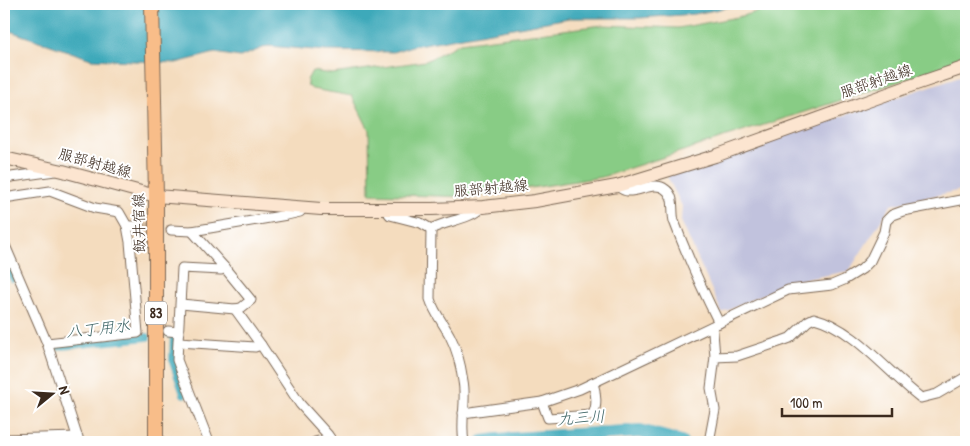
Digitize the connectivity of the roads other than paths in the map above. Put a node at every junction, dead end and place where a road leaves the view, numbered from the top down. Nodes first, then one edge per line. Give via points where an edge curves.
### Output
1 (152, 4) edge
2 (966, 67) edge
3 (4, 158) edge
4 (63, 171) junction
5 (4, 178) edge
6 (617, 186) junction
7 (156, 190) junction
8 (4, 198) edge
9 (966, 199) edge
10 (483, 206) junction
11 (303, 208) junction
12 (386, 210) junction
13 (127, 226) junction
14 (138, 226) tunnel mouth
15 (431, 229) junction
16 (171, 230) tunnel mouth
17 (192, 231) junction
18 (4, 243) edge
19 (224, 267) junction
20 (181, 304) junction
21 (235, 309) junction
22 (715, 325) junction
23 (168, 331) dead end
24 (179, 332) junction
25 (179, 342) junction
26 (47, 344) junction
27 (261, 345) junction
28 (715, 357) junction
29 (966, 377) edge
30 (593, 383) junction
31 (542, 402) junction
32 (463, 413) junction
33 (4, 438) edge
34 (78, 440) edge
35 (331, 440) edge
36 (156, 442) edge
37 (209, 442) edge
38 (315, 442) edge
39 (464, 442) edge
40 (708, 442) edge

1 - 7 main road, 飯井宿線 / 83
2 - 6 main road, 服部射越線 via 715,156
3 - 4 main road, 服部射越線
4 - 5 street
4 - 7 main road, 服部射越線
6 - 10 main road, 服部射越線 via 535,201
6 - 22 street via 626,191 656,186 667,190 673,204 673,218
7 - 11 main road, 服部射越線
7 - 36 main road, 飯井宿線 / 83
8 - 13 street via 50,191 95,208 119,212
9 - 22 street via 892,215 886,221 870,261 862,269 844,280 788,290
10 - 12 main road, 服部射越線
10 - 15 street via 475,214
11 - 12 main road, 服部射越線
11 - 17 street via 287,215
12 - 15 street via 390,215
13 - 14 street
13 - 26 street via 141,333
15 - 32 street via 430,299 457,356 465,392
16 - 17 street
17 - 19 street
18 - 26 street
19 - 20 street via 221,270 182,268
19 - 21 street via 252,300
20 - 21 street
20 - 24 street
21 - 27 street
22 - 28 street
22 - 30 street
23 - 24 street
24 - 25 street
25 - 27 street via 255,348
25 - 37 street via 178,365
26 - 34 street
27 - 35 street via 300,404
28 - 29 street via 737,356 782,342 814,318 854,340 921,398 937,394
28 - 40 street via 711,388 715,410
30 - 31 street
30 - 31 street via 596,389 595,412 592,415 548,418
31 - 32 street
32 - 39 street
33 - 34 street
35 - 38 street

